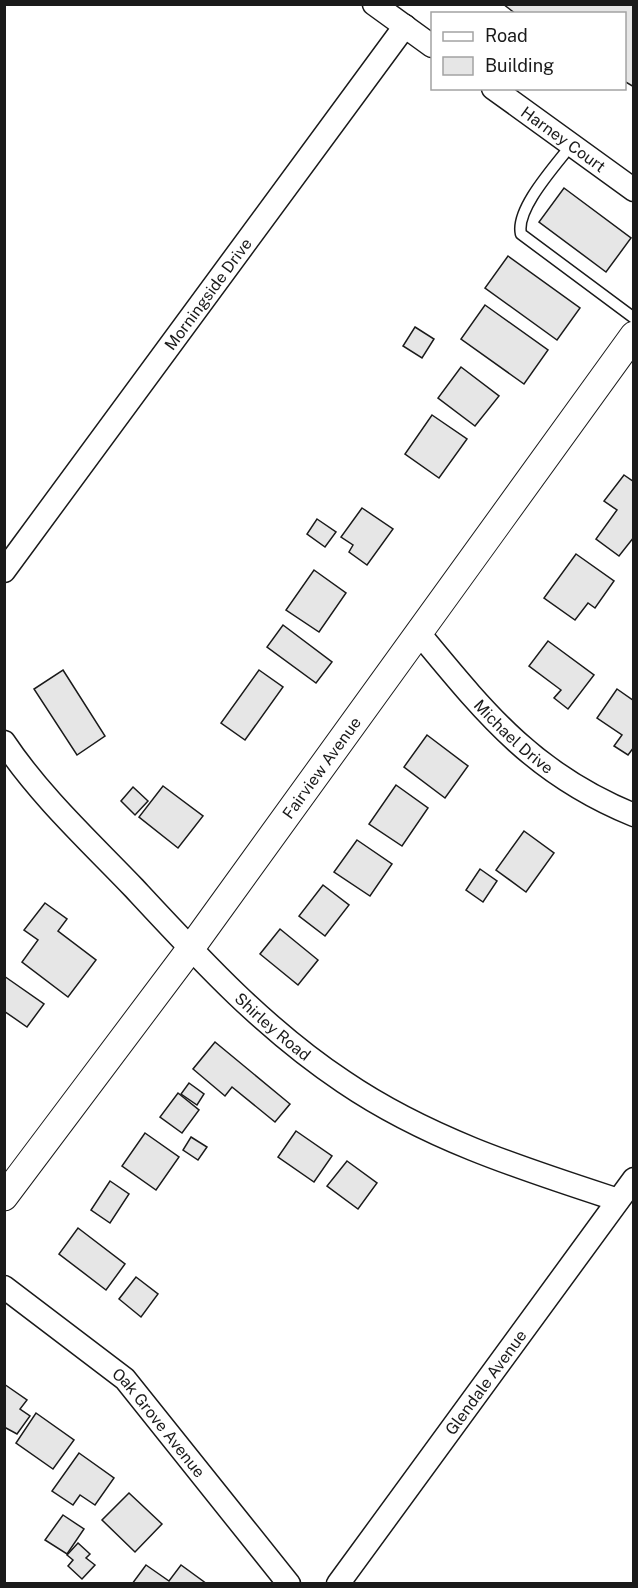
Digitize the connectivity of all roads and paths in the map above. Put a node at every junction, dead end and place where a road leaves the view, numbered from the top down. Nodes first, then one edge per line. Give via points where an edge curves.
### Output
1 (374, 4) edge
2 (405, 26) junction
3 (431, 45) edge
4 (496, 90) edge
5 (572, 144) junction
6 (633, 190) edge
7 (633, 318) edge
8 (633, 335) edge
9 (6, 567) edge
10 (418, 632) junction
11 (4, 742) edge
12 (633, 816) edge
13 (190, 948) junction
14 (633, 1179) edge
15 (4, 1197) edge
16 (618, 1200) junction
17 (4, 1287) edge
18 (289, 1584) edge
19 (338, 1584) edge

1 - 2 street
2 - 3 street
2 - 9 street, Morningside Drive
4 - 5 street, Harney Court
5 - 6 street, Harney Court
5 - 7 lane via 525,210 519,224 521,234
8 - 10 street, Fairview Avenue
10 - 12 street, Michael Drive via 509,738 562,777
10 - 13 street, Fairview Avenue
11 - 13 street, Shirley Road via 45,794
13 - 15 street, Fairview Avenue
13 - 16 street, Shirley Road via 291,1043 376,1102 487,1157
14 - 16 street, Glendale Avenue
16 - 19 street, Glendale Avenue
17 - 18 street, Oak Grove Avenue via 129,1384

